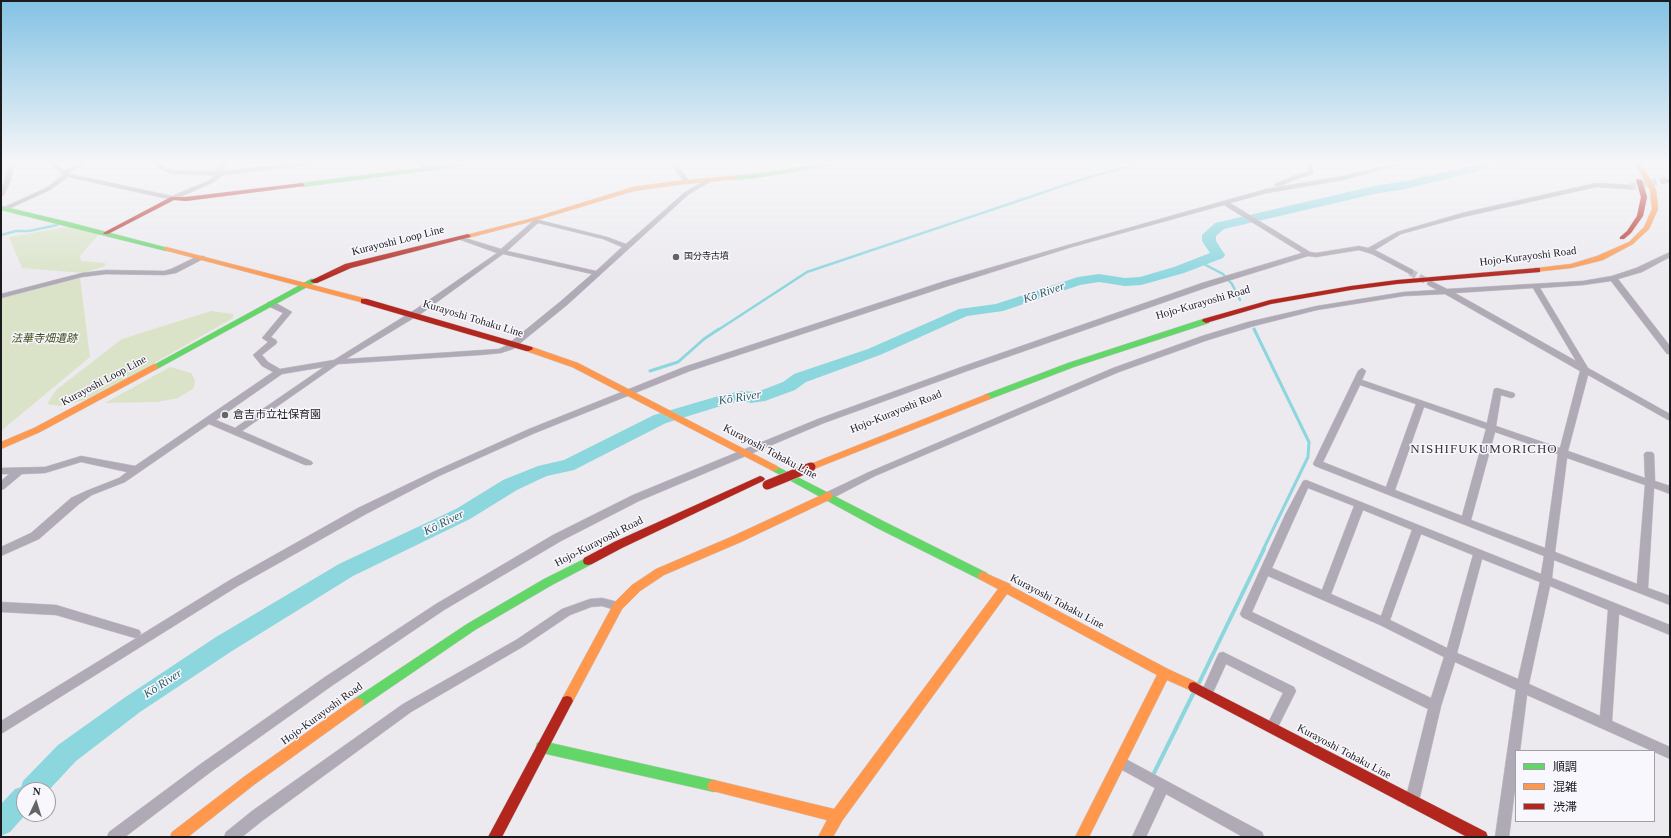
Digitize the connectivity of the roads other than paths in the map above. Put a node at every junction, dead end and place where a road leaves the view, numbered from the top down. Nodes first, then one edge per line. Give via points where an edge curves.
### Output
1 (165, 202) edge
2 (592, 202) edge
3 (676, 202) edge
4 (1224, 202) joint
5 (1520, 202) edge
6 (1655, 202) edge
7 (2, 206) edge
8 (536, 220) junction
9 (106, 233) junction
10 (460, 238) junction
11 (626, 246) junction
12 (1370, 250) junction
13 (502, 252) junction
14 (1306, 252) junction
15 (1670, 254) edge
16 (201, 258) junction
17 (1410, 272) tunnel mouth
18 (597, 273) junction
19 (1613, 278) junction
20 (1431, 283) tunnel mouth
21 (304, 286) junction
22 (1536, 287) junction
23 (1446, 291) junction
24 (1, 296) edge
25 (271, 304) junction
26 (412, 314) junction
27 (515, 344) junction
28 (1670, 352) edge
29 (336, 362) junction
30 (1362, 370) dead end
31 (1586, 370) junction
32 (279, 372) junction
33 (1358, 382) junction
34 (633, 395) junction
35 (1511, 395) dead end
36 (1421, 404) junction
37 (1670, 418) edge
38 (208, 420) junction
39 (1491, 428) junction
40 (235, 432) junction
41 (1, 446) edge
42 (745, 452) junction
43 (1563, 453) junction
44 (1649, 454) dead end
45 (308, 463) dead end
46 (20, 470) junction
47 (136, 470) junction
48 (1, 471) edge
49 (763, 482) junction
50 (1650, 482) junction
51 (1, 487) edge
52 (1670, 490) edge
53 (1389, 492) junction
54 (828, 496) junction
55 (1360, 504) junction
56 (1466, 521) junction
57 (1418, 528) junction
58 (1, 552) edge
59 (1479, 552) junction
60 (1550, 554) junction
61 (1266, 570) junction
62 (1546, 580) junction
63 (1006, 588) junction
64 (1642, 590) junction
65 (1325, 596) junction
66 (1670, 601) edge
67 (618, 606) junction
68 (1, 607) edge
69 (1614, 607) junction
70 (1384, 622) junction
71 (1670, 630) edge
72 (135, 633) dead end
73 (1451, 655) junction
74 (1164, 673) junction
75 (1522, 687) junction
76 (1207, 693) junction
77 (1435, 706) junction
78 (1606, 725) junction
79 (1272, 727) junction
80 (1, 728) edge
81 (542, 747) junction
82 (1670, 753) edge
83 (1120, 762) junction
84 (275, 774) dead end
85 (1163, 786) junction
86 (1412, 801) junction
87 (837, 816) junction
88 (114, 837) edge
89 (177, 837) edge
90 (231, 837) edge
91 (495, 837) edge
92 (825, 837) edge
93 (1082, 837) edge
94 (1139, 837) edge
95 (1257, 837) edge
96 (1481, 837) edge
97 (1502, 837) edge

1 - 9 main road
2 - 8 main road, Kurayoshi Loop Line
3 - 11 street
4 - 14 street
4 - 34 street via 948,283 687,369
5 - 12 street via 1399,233
6 - 49 main road, Hojo-Kurayoshi Road, bridge via 1652,219 1647,228 1631,243 1600,258 1571,266 1541,270 1351,288 1250,308 1071,365
7 - 9 main road, Kurayoshi Tohaku Line
8 - 10 main road, Kurayoshi Loop Line
8 - 11 street
8 - 13 street
9 - 16 main road, Kurayoshi Tohaku Line
10 - 13 street
10 - 21 main road, Kurayoshi Loop Line via 348,266
11 - 18 street
12 - 14 street via 1359,248 1316,255
12 - 17 street
13 - 18 street
13 - 26 street
14 - 42 street via 1128,311 821,421
15 - 19 street via 1639,270
16 - 21 main road, Kurayoshi Tohaku Line
16 - 24 street via 174,272 106,272 82,275
18 - 27 street
19 - 22 street
19 - 28 street
20 - 23 street
21 - 25 main road, Kurayoshi Loop Line
21 - 26 main road, Kurayoshi Tohaku Line
22 - 23 street
22 - 31 street
23 - 31 street
23 - 54 street via 1404,294 1317,308 1205,338 1116,370 872,474
25 - 32 street via 288,312 266,338 273,342 257,355 265,364
25 - 41 main road, Kurayoshi Loop Line via 37,430
26 - 27 main road, Kurayoshi Tohaku Line
26 - 29 street
27 - 29 street via 501,351
27 - 34 main road, Kurayoshi Tohaku Line via 575,365
29 - 32 street
29 - 40 street
30 - 33 street
31 - 37 street
31 - 43 street
32 - 38 street
33 - 36 street
33 - 53 street via 1318,464
34 - 42 main road, Kurayoshi Tohaku Line
34 - 80 street via 610,399 532,431 362,511 234,583
35 - 39 street via 1497,391
36 - 39 street
36 - 53 street
38 - 40 street
38 - 47 street
39 - 43 street
39 - 56 street
40 - 45 street
42 - 54 main road, Kurayoshi Tohaku Line
42 - 88 street via 636,498 570,532 440,606 329,681
43 - 50 street
43 - 60 street
44 - 50 street
46 - 47 street via 45,470 81,459
46 - 48 street
46 - 51 street
47 - 58 street via 122,480 75,501 35,536
49 - 84 main road, Hojo-Kurayoshi Road via 553,587 395,686
49 - 89 main road, Hojo-Kurayoshi Road via 618,545 471,627 390,680 256,775
50 - 52 street
50 - 64 street
53 - 56 street
54 - 63 main road, Kurayoshi Tohaku Line
54 - 67 main road via 660,572 636,588
55 - 57 street
55 - 61 street via 1306,483
55 - 65 street
56 - 60 street
57 - 59 street
57 - 70 street
59 - 62 street
59 - 73 street
60 - 62 street
60 - 64 street
61 - 65 street
61 - 77 street via 1246,614
62 - 69 street
62 - 75 street
63 - 74 main road, Kurayoshi Tohaku Line
63 - 87 main road
64 - 66 street
65 - 70 street
67 - 81 main road
67 - 90 street via 602,602 590,603 566,612 520,643 407,708
68 - 72 street via 56,610
69 - 71 street
69 - 78 street
70 - 73 street
73 - 75 street
73 - 77 street
74 - 76 main road, Kurayoshi Tohaku Line
74 - 83 main road
75 - 78 street
75 - 97 street
76 - 79 main road, Kurayoshi Tohaku Line
76 - 79 street via 1223,657 1290,691
77 - 86 street
78 - 82 street
79 - 86 main road, Kurayoshi Tohaku Line
81 - 87 main road
81 - 91 main road
83 - 85 street
83 - 93 main road
85 - 94 street
85 - 95 street
86 - 96 main road, Kurayoshi Tohaku Line
87 - 92 main road

